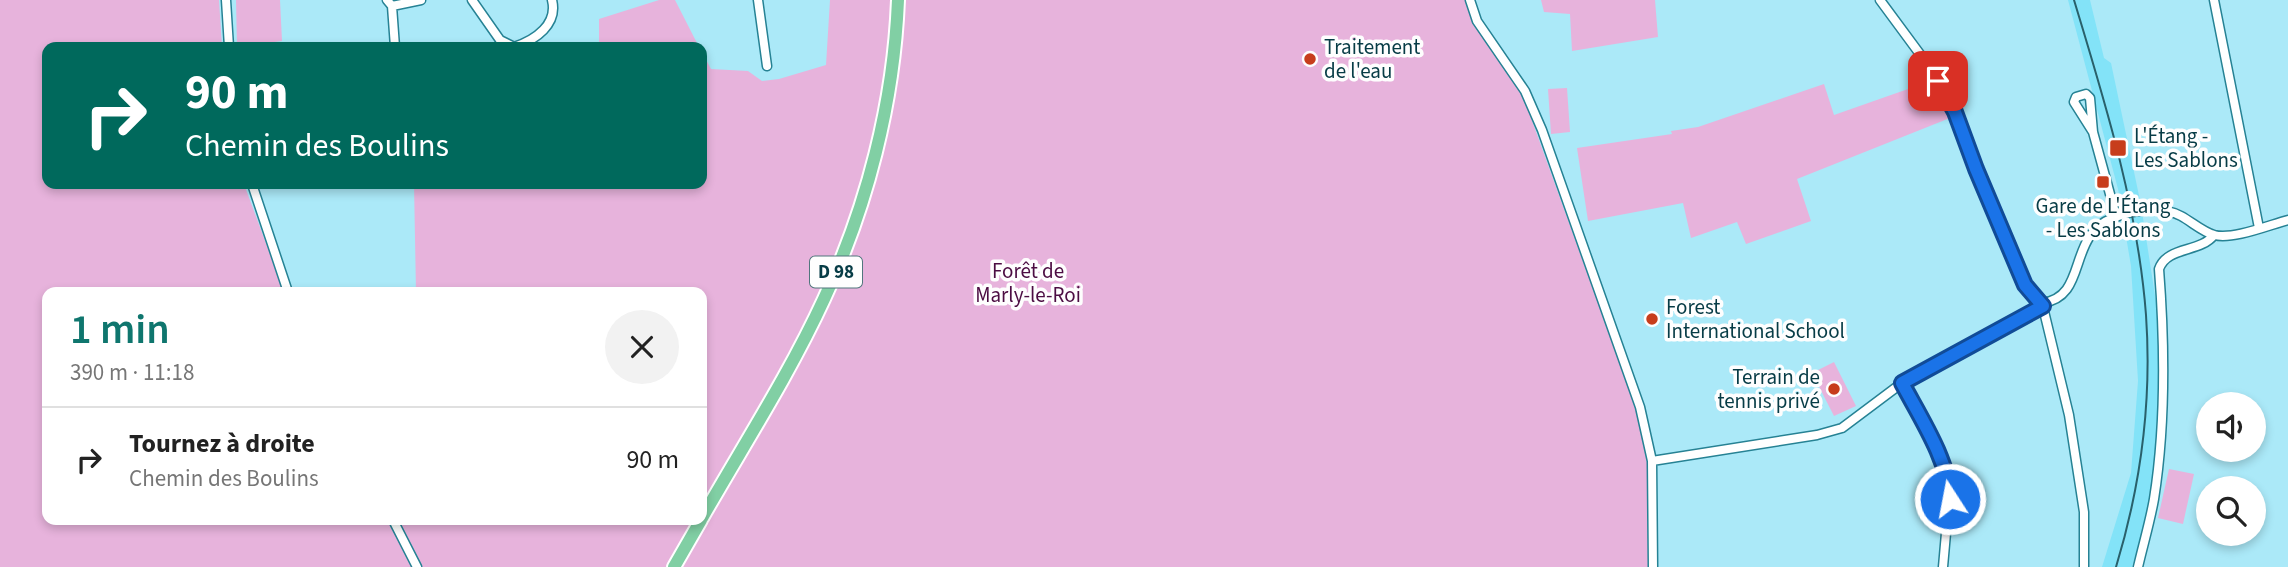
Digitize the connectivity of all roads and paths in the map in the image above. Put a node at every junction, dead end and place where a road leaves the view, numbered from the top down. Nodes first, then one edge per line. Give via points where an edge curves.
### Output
1 (226, 0) edge
2 (421, 0) edge
3 (472, 0) edge
4 (552, 0) edge
5 (758, 0) edge
6 (898, 0) edge
7 (1470, 0) edge
8 (1880, 0) edge
9 (2214, 0) edge
10 (390, 3) edge
11 (229, 42) edge
12 (394, 42) edge
13 (504, 42) edge
14 (522, 42) edge
15 (767, 66) dead end
16 (2093, 132) dead end
17 (254, 189) edge
18 (2116, 216) junction
19 (2288, 220) edge
20 (2259, 228) junction
21 (2214, 234) junction
22 (286, 287) edge
23 (2042, 304) junction
24 (1902, 383) junction
25 (1653, 461) junction
26 (707, 509) edge
27 (396, 525) edge
28 (698, 525) edge
29 (417, 567) edge
30 (674, 567) edge
31 (1653, 567) edge
32 (1943, 567) edge
33 (2084, 567) edge
34 (2138, 567) edge

1 - 11 street
2 - 10 street
3 - 13 street
4 - 14 street via 548,27
5 - 15 street
6 - 26 main road, D 98 via 877,144 842,257 793,360
7 - 25 street via 1477,21 1525,92 1542,130 1640,407
8 - 23 street via 1948,97 2025,285
9 - 20 street
10 - 12 street
16 - 18 street
17 - 22 street
18 - 21 street via 2169,211
18 - 23 street via 2088,235 2065,293
19 - 20 street
20 - 21 street
21 - 34 street via 2208,242 2169,256 2159,269 2164,332 2162,421 2154,500
23 - 24 street
23 - 33 street via 2069,415 2082,498
24 - 25 street via 1842,428
24 - 32 street via 1950,488
25 - 31 street
27 - 29 street
28 - 30 main road, D 98

